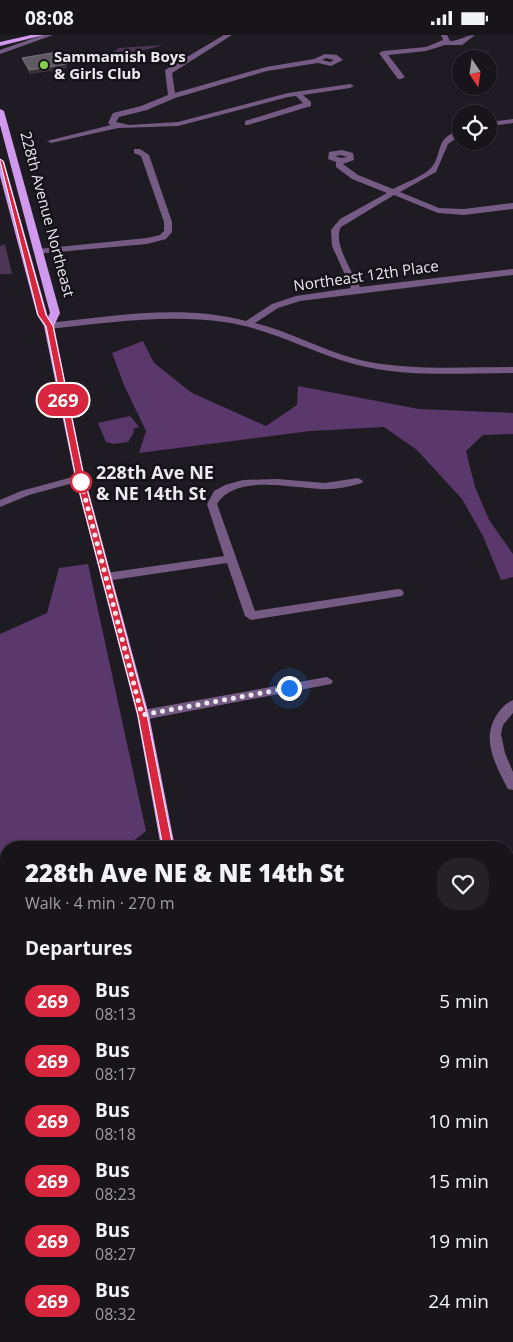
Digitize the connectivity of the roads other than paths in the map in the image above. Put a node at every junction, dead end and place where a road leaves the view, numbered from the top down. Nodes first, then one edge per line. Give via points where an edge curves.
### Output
1 (41, 35) edge
2 (50, 35) edge
3 (229, 35) edge
4 (472, 35) edge
5 (444, 39) edge
6 (0, 44) edge
7 (0, 52) edge
8 (318, 61) dead end
9 (401, 77) dead end
10 (350, 86) dead end
11 (298, 94) junction
12 (172, 96) junction
13 (0, 111) edge
14 (513, 121) edge
15 (248, 123) dead end
16 (497, 123) edge
17 (118, 126) junction
18 (452, 138) edge
19 (51, 141) dead end
20 (0, 150) edge
21 (137, 151) dead end
22 (0, 161) edge
23 (340, 161) dead end
24 (18, 174) junction
25 (391, 193) junction
26 (513, 206) edge
27 (38, 252) junction
28 (513, 272) edge
29 (31, 277) junction
30 (357, 290) junction
31 (249, 323) junction
32 (49, 326) junction
33 (513, 370) edge
34 (80, 478) junction
35 (358, 481) dead end
36 (0, 504) edge
37 (230, 559) junction
38 (106, 577) junction
39 (398, 593) dead end
40 (327, 681) dead end
41 (513, 705) edge
42 (142, 715) junction
43 (513, 785) edge
44 (167, 841) edge

1 - 6 main road
2 - 7 street
3 - 12 street via 168,72
4 - 5 street via 462,43
5 - 9 street via 433,48 383,53
8 - 12 street via 266,69
10 - 11 street
11 - 15 street via 308,104
11 - 17 street via 178,124
12 - 17 street via 116,115 112,123
13 - 24 main road, 228th Avenue Northeast
14 - 16 street
17 - 19 street
18 - 25 street via 441,147 433,170
20 - 24 main road via 8,153 13,171
21 - 27 street via 144,155 168,222 168,232 163,237 147,241
22 - 29 main road, 228th Avenue Northeast
23 - 25 street via 339,165 355,177
24 - 27 main road, 228th Avenue Northeast
25 - 26 street via 419,205 450,212
25 - 30 street via 336,227 335,242
27 - 29 main road via 35,256 39,271
27 - 32 main road, 228th Avenue Northeast via 55,313
28 - 30 street, Northeast 12th Place
29 - 32 main road, 228th Avenue Northeast via 42,315
30 - 31 street, Northeast 12th Place via 283,303
31 - 32 street via 181,315
31 - 33 street via 327,352 372,364 401,368
32 - 34 main road, 228th Avenue Northeast
34 - 36 street via 25,493
34 - 38 main road, 228th Avenue Northeast
35 - 37 street via 330,486 265,482 219,492 212,504
37 - 38 street
37 - 39 street via 251,616
38 - 42 main road, 228th Avenue Northeast
40 - 42 street
41 - 43 street via 502,714 493,736
42 - 44 main road, 228th Avenue Northeast

